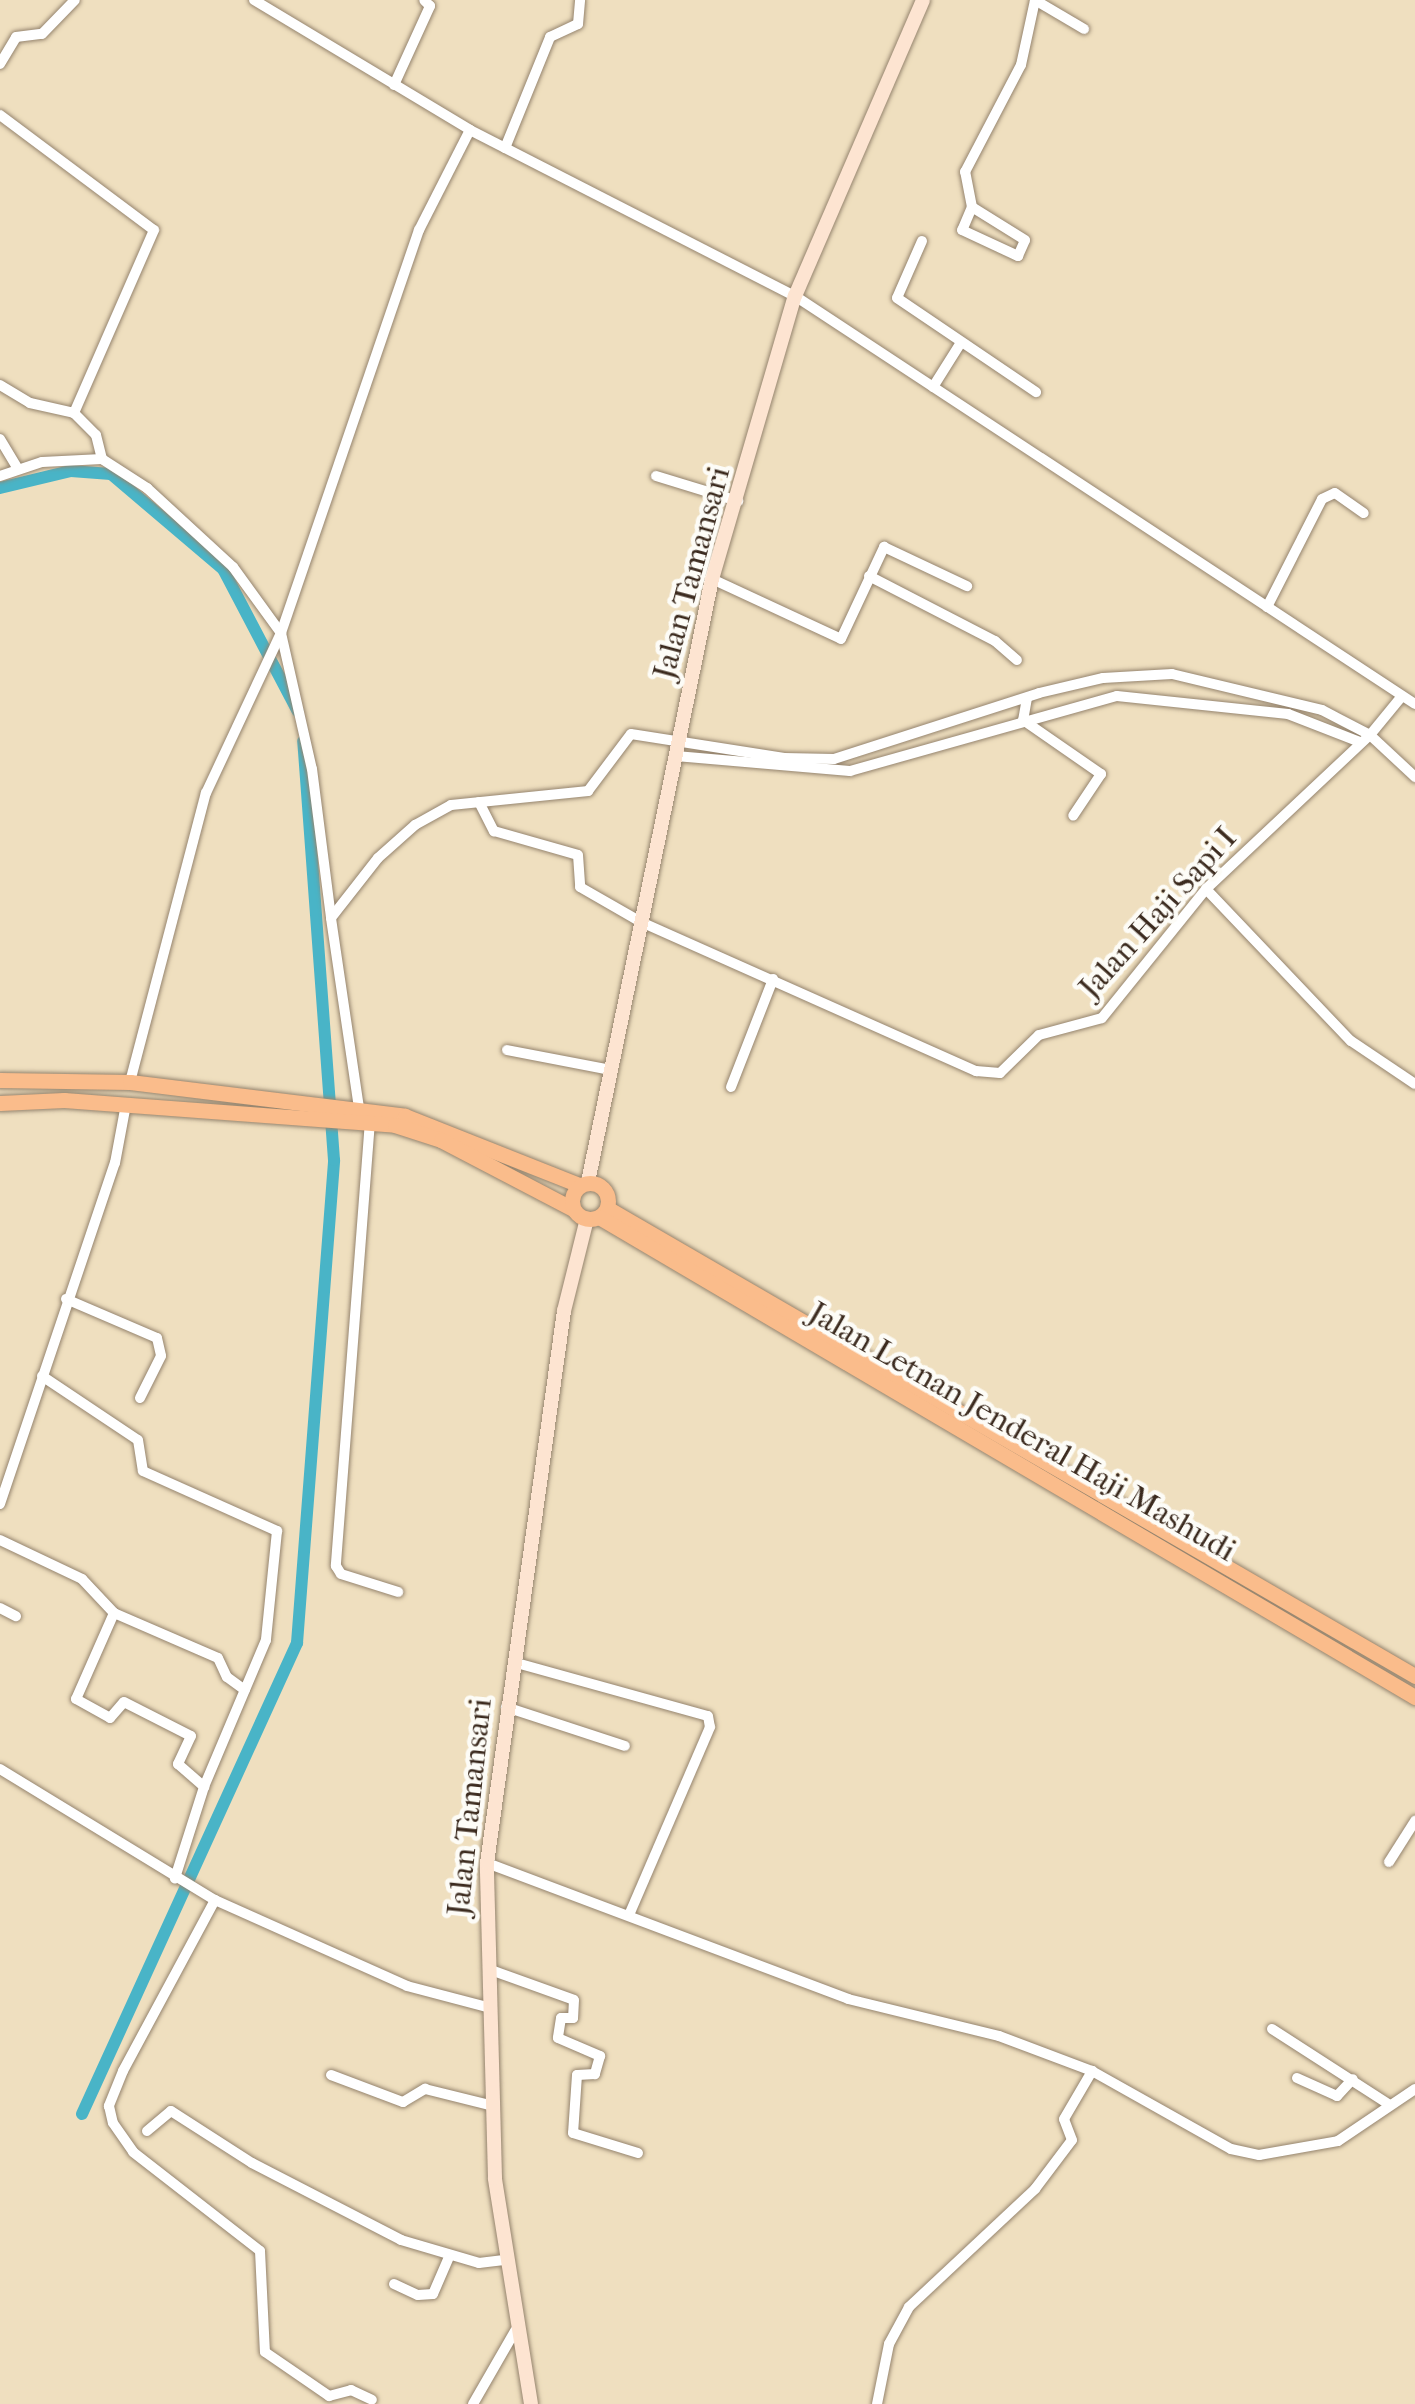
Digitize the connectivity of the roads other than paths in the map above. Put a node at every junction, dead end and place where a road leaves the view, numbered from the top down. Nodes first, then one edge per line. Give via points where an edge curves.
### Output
1 (75, 0) edge
2 (254, 0) edge
3 (424, 0) edge
4 (580, 0) edge
5 (923, 0) edge
6 (1035, 0) edge
7 (1084, 30) dead end
8 (0, 64) edge
9 (394, 85) junction
10 (0, 115) edge
11 (470, 130) junction
12 (506, 148) junction
13 (972, 207) junction
14 (922, 241) dead end
15 (795, 296) junction
16 (960, 344) junction
17 (0, 385) edge
18 (933, 387) junction
19 (1036, 392) dead end
20 (74, 413) junction
21 (0, 439) edge
22 (102, 459) junction
23 (18, 469) junction
24 (0, 476) edge
25 (656, 476) dead end
26 (738, 501) junction
27 (1364, 512) dead end
28 (869, 576) junction
29 (712, 579) junction
30 (968, 586) dead end
31 (1267, 607) junction
32 (278, 638) junction
33 (1018, 660) dead end
34 (1402, 696) junction
35 (1027, 698) junction
36 (1415, 704) edge
37 (1023, 720) junction
38 (1370, 734) junction
39 (1360, 742) junction
40 (676, 750) junction
41 (1415, 777) edge
42 (479, 802) junction
43 (1072, 816) dead end
44 (1206, 889) junction
45 (332, 918) junction
46 (641, 922) junction
47 (773, 979) junction
48 (507, 1050) dead end
49 (611, 1070) junction
50 (0, 1080) edge
51 (130, 1082) junction
52 (1415, 1084) edge
53 (731, 1087) dead end
54 (276, 1098) junction
55 (1, 1100) edge
56 (126, 1104) junction
57 (319, 1110) junction
58 (359, 1113) junction
59 (276, 1116) junction
60 (584, 1184) junction
61 (592, 1213) junction
62 (66, 1299) junction
63 (42, 1376) junction
64 (140, 1398) dead end
65 (0, 1504) edge
66 (0, 1540) edge
67 (1220, 1570) junction
68 (398, 1592) dead end
69 (0, 1608) edge
70 (114, 1613) junction
71 (16, 1616) dead end
72 (514, 1662) junction
73 (1415, 1676) edge
74 (246, 1690) junction
75 (1415, 1698) edge
76 (506, 1706) junction
77 (625, 1746) dead end
78 (0, 1769) edge
79 (204, 1786) junction
80 (1415, 1821) edge
81 (1389, 1862) dead end
82 (487, 1863) junction
83 (178, 1880) junction
84 (215, 1900) junction
85 (629, 1915) junction
86 (487, 1969) junction
87 (488, 2007) junction
88 (1272, 2029) dead end
89 (1092, 2071) junction
90 (331, 2075) dead end
91 (1298, 2078) dead end
92 (1353, 2079) junction
93 (1415, 2089) edge
94 (1390, 2104) junction
95 (489, 2106) junction
96 (147, 2131) dead end
97 (638, 2153) dead end
98 (449, 2256) junction
99 (504, 2260) junction
100 (394, 2284) dead end
101 (515, 2331) junction
102 (372, 2400) dead end
103 (473, 2404) edge
104 (531, 2404) edge
105 (877, 2404) edge

1 - 8 street via 42,34 16,37
2 - 9 street
3 - 9 street via 430,6
4 - 12 street via 578,24 550,37
5 - 15 main road, Jalan Tamansari
6 - 7 street
6 - 13 street via 1021,66 965,172
9 - 11 street
10 - 20 street via 154,230
11 - 12 street
11 - 32 street via 420,230
12 - 15 street
13 - 13 street via 962,230 1018,256 1025,240
14 - 16 street via 897,298
15 - 18 street
15 - 26 main road, Jalan Tamansari
16 - 18 street
16 - 19 street
17 - 20 street via 30,403
18 - 31 street
20 - 22 street via 96,435
21 - 23 street
22 - 23 street via 66,458
22 - 32 street via 147,488 233,567
23 - 24 street
25 - 26 street
26 - 29 main road, Jalan Tamansari
27 - 31 street via 1335,492 1322,500
28 - 29 street via 841,639
28 - 30 street via 876,557 892,546
28 - 33 street via 995,641
29 - 40 main road, Jalan Tamansari
31 - 34 street
32 - 45 street via 312,769
32 - 51 street via 206,793
34 - 36 street
34 - 38 street, Jalan Haji Sapi I
35 - 37 street
35 - 38 street via 1104,678 1172,674 1291,700
35 - 40 street via 834,759
37 - 39 street via 1096,699 1144,695 1288,714
37 - 40 street via 850,771
37 - 43 street via 1100,774
38 - 39 street, Jalan Haji Sapi I
38 - 41 street
39 - 44 street, Jalan Haji Sapi I
40 - 42 street via 631,734 588,791
40 - 46 main road, Jalan Tamansari
42 - 45 street via 451,805 404,833
42 - 46 street, Jalan Haji Sapi I via 494,832 578,855 580,887
44 - 47 street, Jalan Haji Sapi I via 1102,1018 1039,1035 1000,1073 976,1070
44 - 52 street via 1351,1041
45 - 58 street
46 - 47 street, Jalan Haji Sapi I
46 - 49 main road, Jalan Tamansari
47 - 53 street
48 - 49 street
49 - 60 main road, Jalan Tamansari
50 - 51 main road, Jalan Letnan Jenderal Haji Mashudi
51 - 54 main road, Jalan Letnan Jenderal Haji Mashudi
54 - 57 main road, Jalan Letnan Jenderal Haji Mashudi
54 - 59 main road
55 - 56 main road, Jalan Letnan Jenderal Haji Mashudi
56 - 59 main road, Jalan Letnan Jenderal Haji Mashudi
56 - 62 street via 115,1163
57 - 58 main road, Jalan Letnan Jenderal Haji Mashudi
57 - 59 main road, Jalan Letnan Jenderal Haji Mashudi
58 - 60 main road, Jalan Letnan Jenderal Haji Mashudi via 434,1125
58 - 61 main road, Jalan Letnan Jenderal Haji Mashudi via 426,1133
58 - 68 street via 336,1566 349,1577
60 - 61 main road
60 - 61 main road via 602,1187
61 - 67 main road, Jalan Letnan Jenderal Haji Mashudi
61 - 72 main road, Jalan Tamansari via 564,1310
62 - 63 street
62 - 64 street via 157,1338 161,1356
63 - 65 street
63 - 74 street via 133,1436 141,1444 143,1471 277,1531 268,1628
66 - 70 street via 82,1579
67 - 73 main road, Jalan Letnan Jenderal Haji Mashudi
67 - 75 main road, Jalan Letnan Jenderal Haji Mashudi
69 - 71 street
70 - 74 street via 218,1658 227,1677
70 - 79 street via 76,1699 110,1718 124,1702 188,1734 178,1764
72 - 76 main road, Jalan Tamansari
72 - 85 street via 708,1716 710,1727
74 - 79 street
76 - 77 street
76 - 82 main road, Jalan Tamansari
78 - 83 street
79 - 83 street
80 - 81 street
82 - 85 street
82 - 86 main road, Jalan Tamansari
83 - 84 street
84 - 87 street via 407,1986
84 - 102 street via 118,2082 109,2106 113,2123 133,2152 260,2250 262,2346 268,2356 329,2396 351,2390
85 - 89 street via 848,1998 998,2036
86 - 87 main road, Jalan Tamansari
86 - 97 street via 574,2000 572,2018 562,2018 558,2038 600,2056 594,2074 578,2075 573,2132
87 - 95 main road, Jalan Tamansari
88 - 92 street
89 - 94 street via 1231,2150 1259,2156 1338,2141 1366,2128
89 - 105 street via 1064,2119 1072,2140 1034,2189 909,2307 889,2344
90 - 95 street via 404,2102 425,2089
91 - 92 street via 1338,2096
92 - 94 street
93 - 94 street
95 - 99 main road, Jalan Tamansari
96 - 98 street via 171,2111 252,2163 401,2240
98 - 99 street
98 - 100 street via 434,2294 418,2296
99 - 101 main road, Jalan Tamansari
101 - 103 street
101 - 104 main road, Jalan Tamansari

